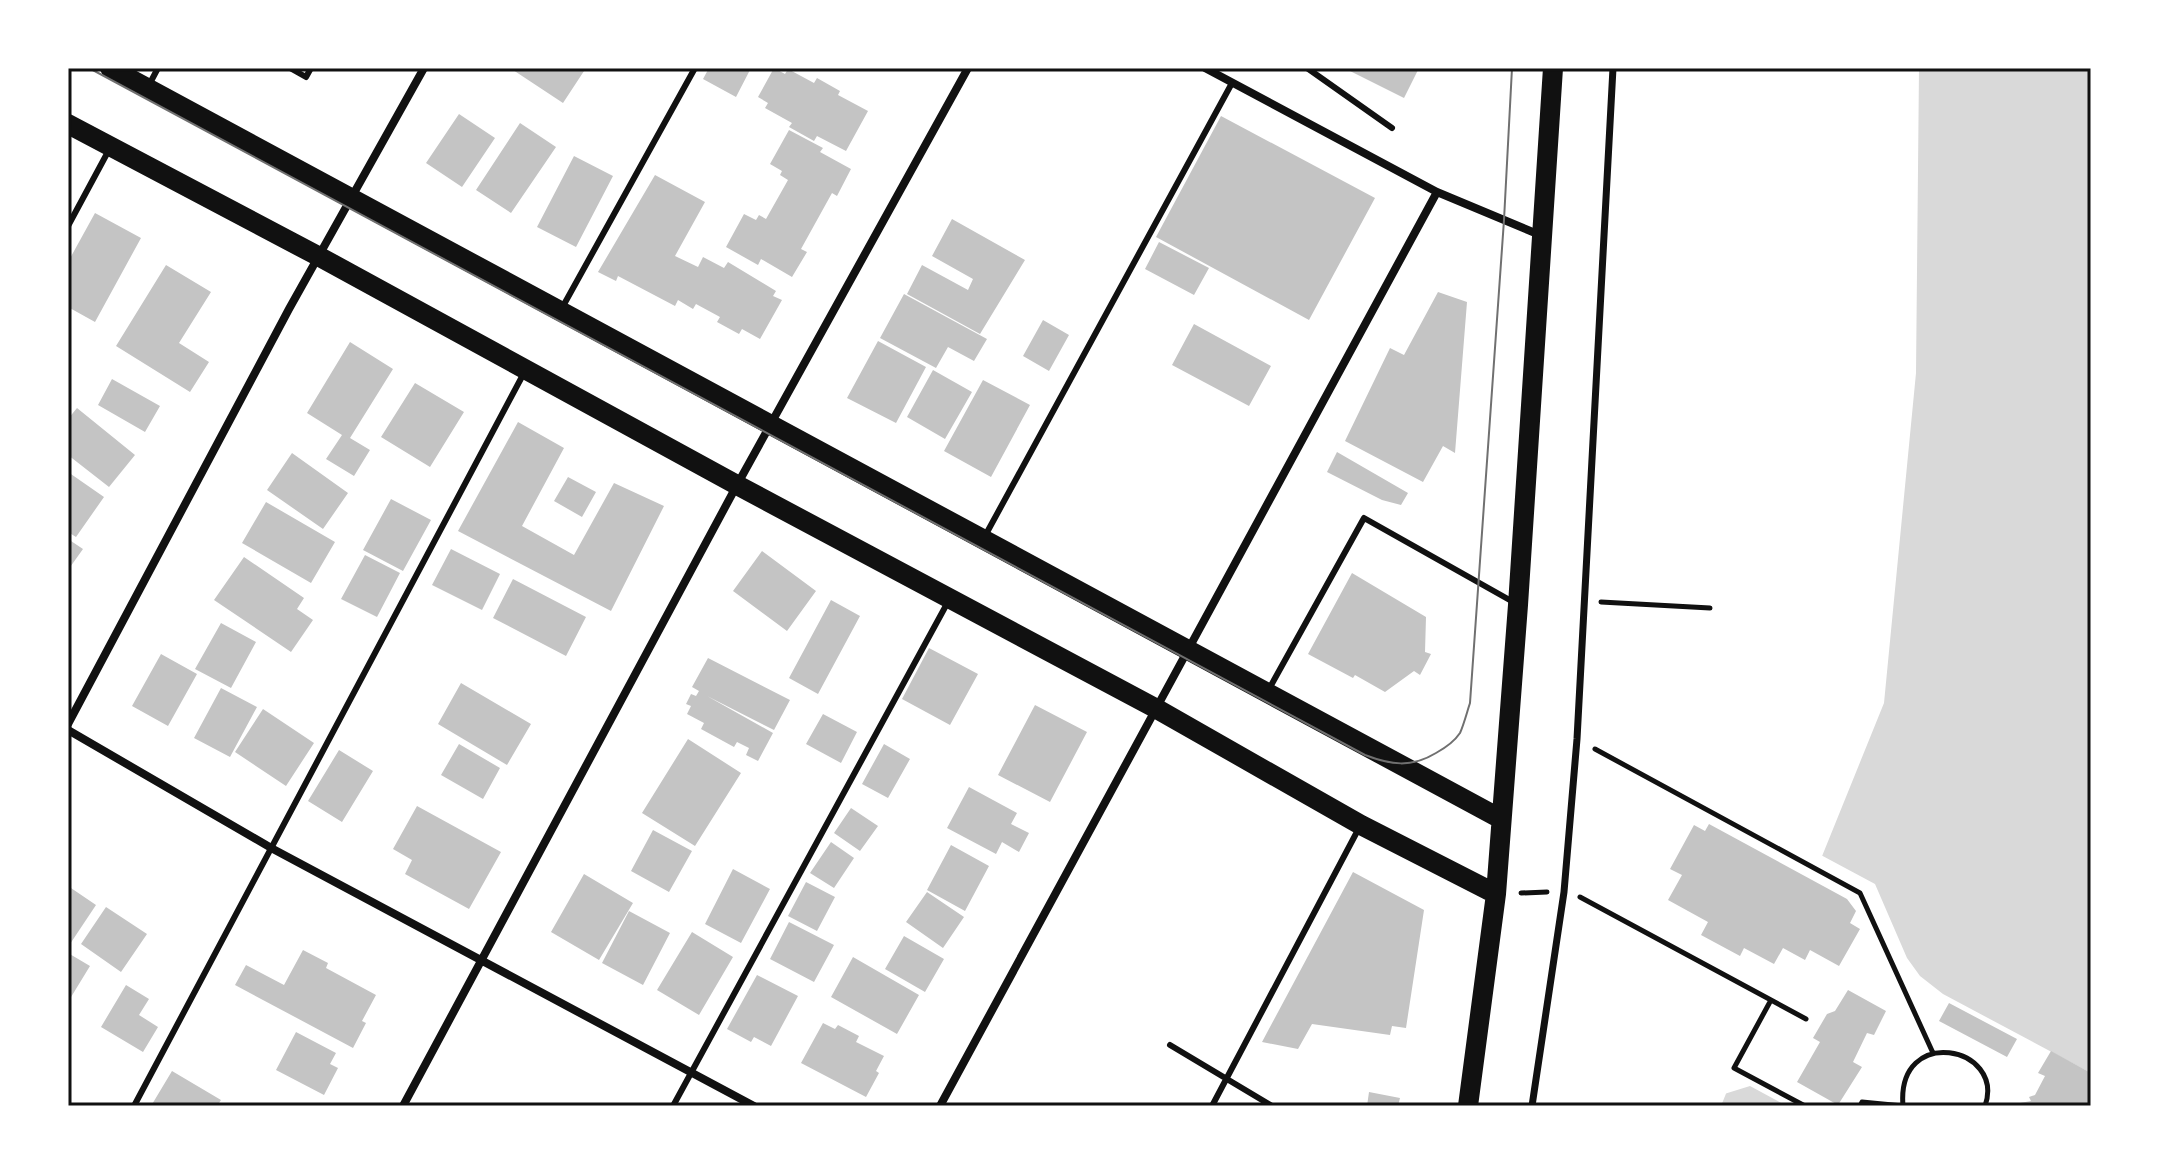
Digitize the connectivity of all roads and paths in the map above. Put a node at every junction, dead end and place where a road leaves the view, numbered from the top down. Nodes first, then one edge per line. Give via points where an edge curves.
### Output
1 (110, 68) edge
2 (158, 68) edge
3 (290, 68) edge
4 (311, 68) edge
5 (424, 68) edge
6 (695, 68) edge
7 (968, 68) edge
8 (1205, 68) edge
9 (1307, 68) edge
10 (1553, 68) edge
11 (1613, 68) edge
12 (1232, 83) junction
13 (147, 88) junction
14 (68, 124) edge
15 (1392, 128) dead end
16 (110, 147) junction
17 (1437, 192) junction
18 (350, 198) junction
19 (68, 226) edge
20 (1542, 235) junction
21 (318, 256) junction
22 (560, 311) junction
23 (527, 369) junction
24 (773, 425) junction
25 (737, 485) junction
26 (983, 539) junction
27 (951, 598) junction
28 (1518, 605) junction
29 (1622, 605) dead end
30 (1710, 608) dead end
31 (1188, 650) junction
32 (1267, 692) junction
33 (1157, 709) junction
34 (68, 724) edge
35 (68, 730) edge
36 (1577, 739) junction
37 (1501, 819) junction
38 (1361, 825) junction
39 (273, 849) junction
40 (1564, 892) junction
41 (1496, 894) junction
42 (481, 959) junction
43 (1771, 1000) junction
44 (1806, 1019) dead end
45 (1170, 1045) dead end
46 (1933, 1053) junction
47 (691, 1072) junction
48 (1226, 1079) junction
49 (134, 1106) edge
50 (403, 1106) edge
51 (673, 1106) edge
52 (754, 1106) edge
53 (940, 1106) edge
54 (1212, 1106) edge
55 (1272, 1106) edge
56 (1468, 1106) edge
57 (1532, 1106) edge
58 (1805, 1106) edge
59 (1860, 1106) edge
60 (1903, 1106) edge
61 (1985, 1106) edge

1 - 13 main road
2 - 13 lane
3 - 4 lane via 306,77
5 - 18 street
6 - 22 lane
7 - 24 street
8 - 12 street
9 - 15 lane
10 - 20 main road
11 - 36 street
12 - 17 street
12 - 26 lane
13 - 18 main road
14 - 16 main road
16 - 19 lane
16 - 21 main road
17 - 20 street
17 - 31 street
18 - 21 street
18 - 22 main road
20 - 28 main road
21 - 23 main road
21 - 34 street
22 - 24 main road
23 - 25 main road
23 - 39 lane
24 - 25 street
24 - 26 main road
25 - 27 main road
25 - 42 street
26 - 31 main road
27 - 33 main road
27 - 47 lane
28 - 32 lane via 1364,518
28 - 37 main road
29 - 30 path
31 - 32 main road
31 - 33 street
32 - 37 main road
33 - 38 main road
33 - 53 street
35 - 39 street
36 - 40 street
36 - 46 path via 1860,893
37 - 41 main road
38 - 41 main road
38 - 48 lane
39 - 42 street
39 - 49 lane
40 - 41 path
40 - 43 path
40 - 57 street
41 - 56 main road
42 - 47 street
42 - 50 street
43 - 44 path
43 - 58 path via 1734,1068
45 - 48 lane
46 - 60 path via 1907,1073
46 - 61 path via 1950,1051 1978,1067 1986,1082
47 - 51 lane
47 - 52 street
48 - 54 lane
48 - 55 lane
59 - 60 path

